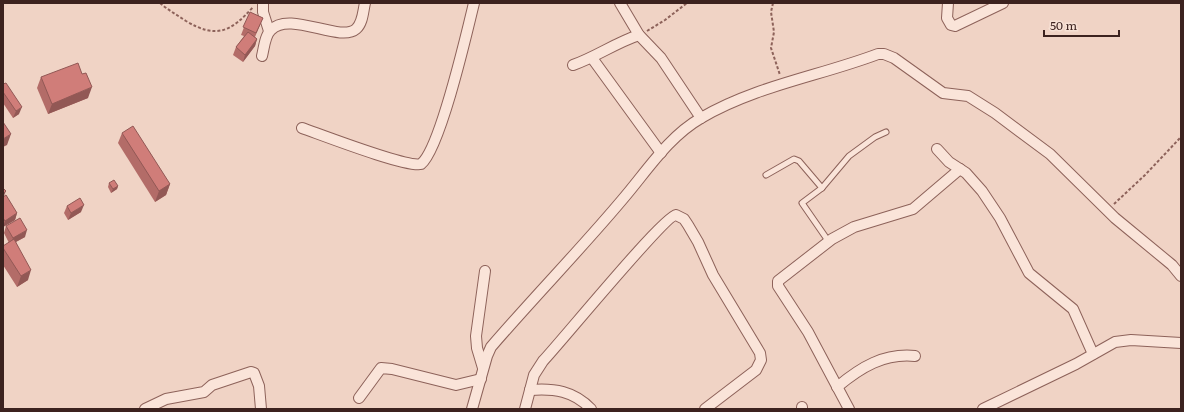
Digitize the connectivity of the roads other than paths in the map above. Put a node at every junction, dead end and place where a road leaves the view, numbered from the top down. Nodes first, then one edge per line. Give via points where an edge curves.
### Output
1 (263, 3) edge
2 (365, 3) edge
3 (474, 3) edge
4 (620, 3) edge
5 (948, 3) edge
6 (1003, 3) edge
7 (269, 31) junction
8 (639, 35) junction
9 (262, 56) dead end
10 (592, 58) junction
11 (573, 65) dead end
12 (701, 118) junction
13 (302, 128) dead end
14 (886, 132) dead end
15 (937, 149) dead end
16 (661, 153) junction
17 (960, 169) junction
18 (766, 175) dead end
19 (822, 188) junction
20 (829, 242) junction
21 (485, 271) dead end
22 (1181, 276) edge
23 (1181, 344) edge
24 (1093, 354) junction
25 (915, 356) dead end
26 (484, 368) junction
27 (480, 379) junction
28 (837, 387) junction
29 (530, 390) junction
30 (359, 398) dead end
31 (145, 409) edge
32 (261, 409) edge
33 (472, 409) edge
34 (525, 409) edge
35 (591, 409) edge
36 (705, 409) edge
37 (849, 409) edge
38 (983, 409) edge

1 - 7 street
2 - 7 street via 360,23 354,30 342,32 288,23 276,25
3 - 13 street via 448,100 429,156 421,164 415,165 384,156
4 - 8 street
5 - 6 street via 946,18 955,26
7 - 9 street
8 - 10 street via 616,44
8 - 12 street via 662,58
10 - 11 street
10 - 16 street
12 - 16 street via 678,134
12 - 22 street via 723,106 784,84 878,54 889,55 943,93 968,96 1050,154 1106,210 1172,265
14 - 19 lane via 874,137 849,156
15 - 17 street via 944,158
16 - 26 street via 622,201 491,347
17 - 20 street via 913,209 854,227
17 - 24 street via 974,181 1000,218 1029,273 1073,309
18 - 19 lane via 794,159 799,161
19 - 20 lane via 802,203
20 - 28 street via 781,277 778,286 808,332
21 - 26 street via 476,336
23 - 24 street via 1132,340 1115,342
24 - 38 street
25 - 28 street via 889,356 852,374
26 - 27 street
27 - 30 street via 456,386 392,368 381,368
27 - 33 street
28 - 37 street
29 - 34 street
29 - 35 street via 570,393
29 - 36 street via 534,375 543,361 647,241 668,219 676,215 684,219 688,225 713,275 760,353 761,360 756,370
31 - 32 street via 166,399 204,392 212,385 251,372 258,379

